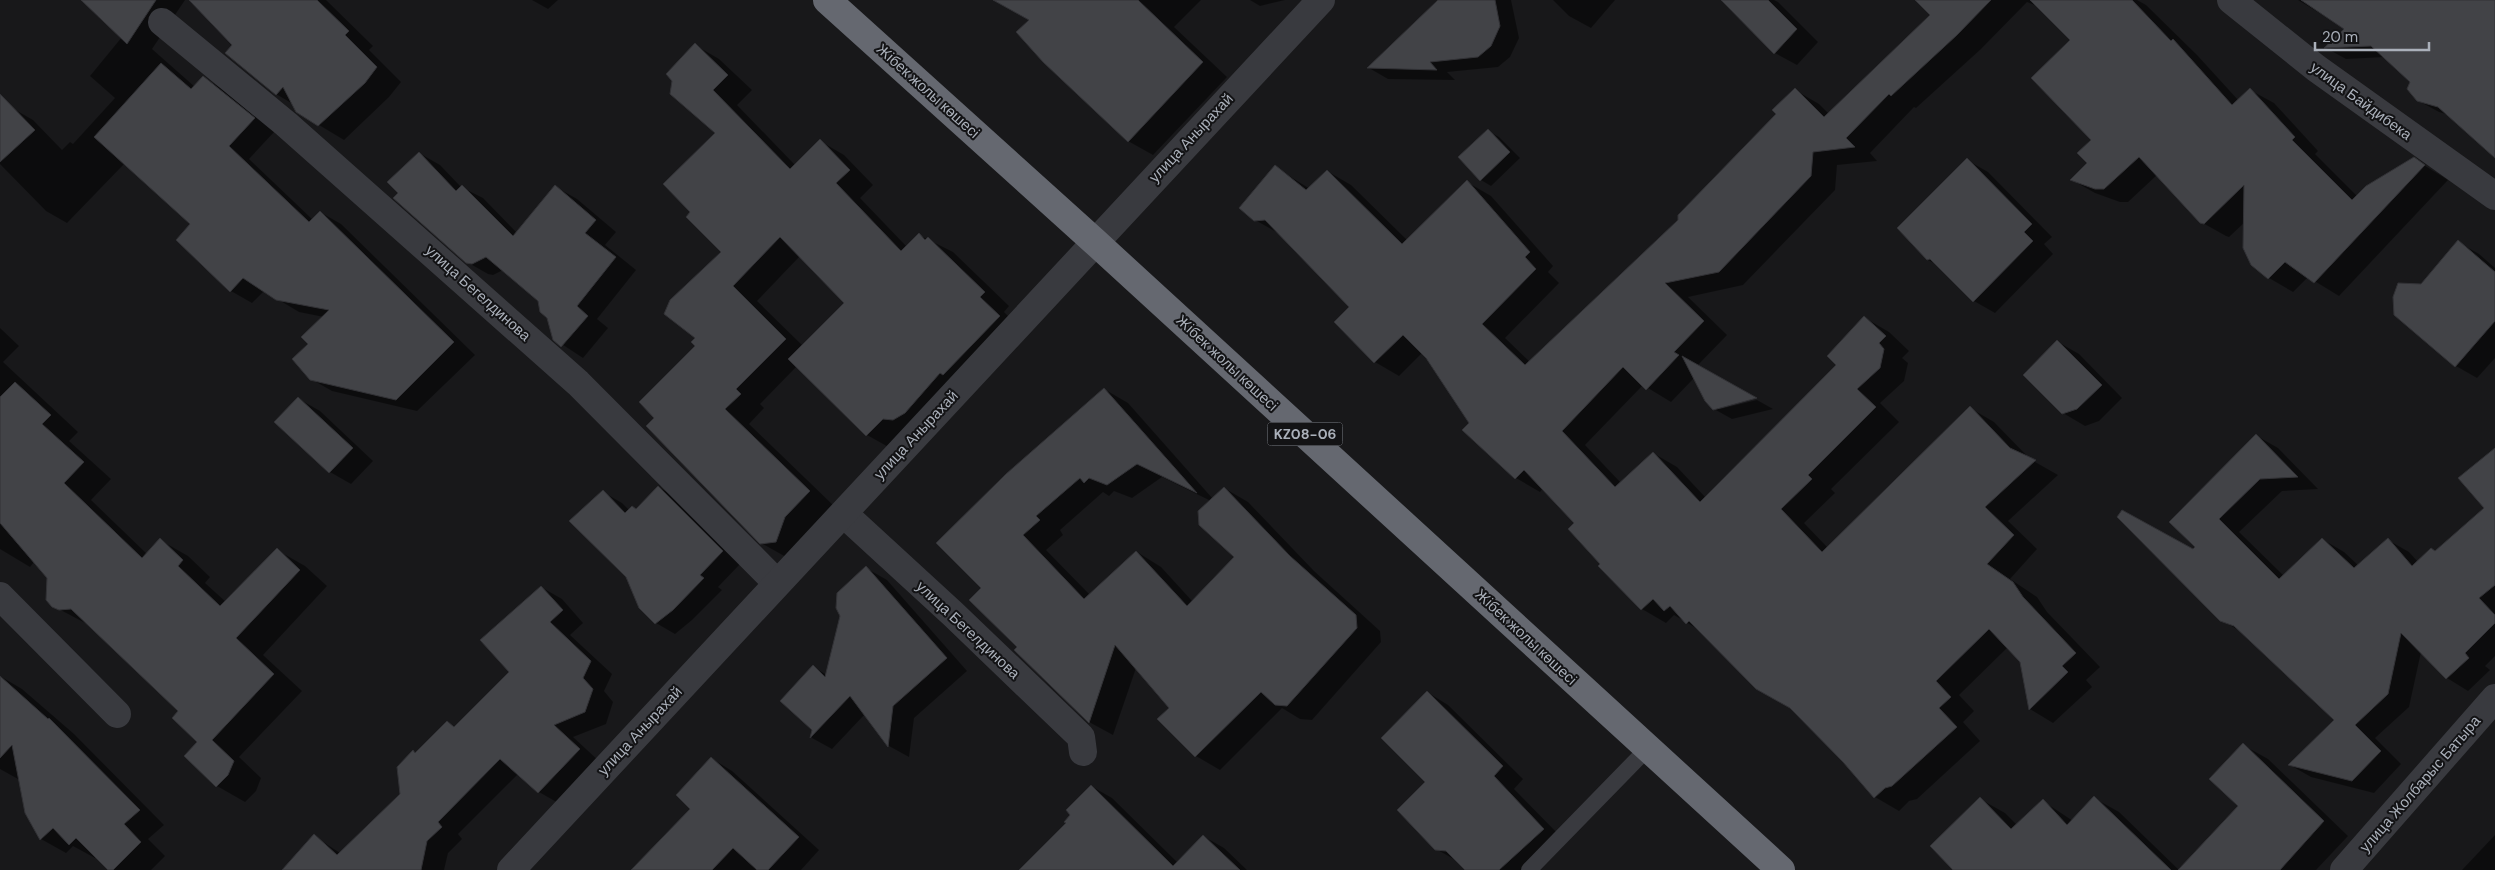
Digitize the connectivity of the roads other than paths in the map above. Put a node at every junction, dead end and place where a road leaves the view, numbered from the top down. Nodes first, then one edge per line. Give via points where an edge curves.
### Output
1 (827, 0) edge
2 (1321, 0) edge
3 (2231, 0) edge
4 (162, 22) dead end
5 (2495, 196) edge
6 (1094, 241) junction
7 (844, 514) junction
8 (777, 582) junction
9 (0, 596) edge
10 (2495, 698) edge
11 (118, 714) dead end
12 (1648, 748) junction
13 (1083, 752) dead end
14 (511, 870) edge
15 (1529, 870) edge
16 (1781, 870) edge
17 (2344, 870) edge

1 - 6 highway, Жібек жолы көшесі / KZ08-06
2 - 6 street, улица Анырахай
3 - 5 street, улица Байдибека via 2316,68
4 - 8 street, улица Бегелдинова via 294,130 578,383
6 - 7 street, улица Анырахай
6 - 12 highway, Жібек жолы көшесі / KZ08-06
7 - 8 street, улица Анырахай
7 - 13 street, улица Бегелдинова via 1081,737
8 - 14 street, улица Анырахай
9 - 11 street
10 - 17 street, улица Жолбарыс Батыра
12 - 15 lane
12 - 16 highway, Жібек жолы көшесі / KZ08-06

